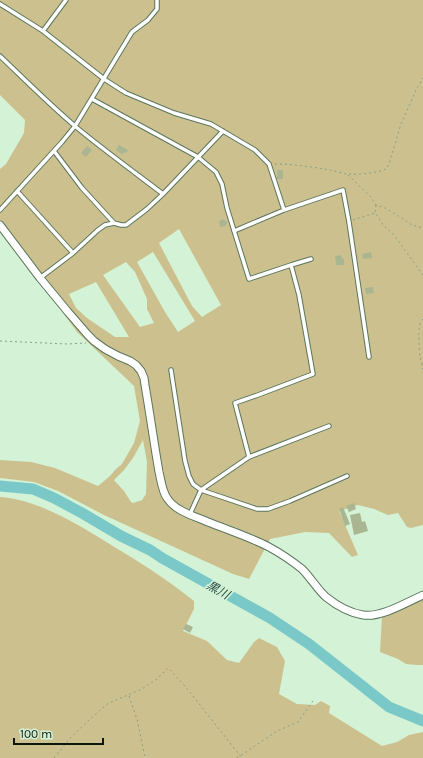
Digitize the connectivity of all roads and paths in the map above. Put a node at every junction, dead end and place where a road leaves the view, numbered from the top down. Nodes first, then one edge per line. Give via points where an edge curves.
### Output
1 (6, 0) edge
2 (66, 0) edge
3 (157, 0) edge
4 (1, 4) edge
5 (43, 31) junction
6 (0, 56) edge
7 (423, 78) edge
8 (104, 79) junction
9 (92, 99) junction
10 (75, 126) junction
11 (223, 131) junction
12 (54, 151) junction
13 (198, 157) junction
14 (269, 164) junction
15 (348, 174) junction
16 (17, 191) junction
17 (164, 194) junction
18 (376, 204) junction
19 (0, 210) edge
20 (284, 210) junction
21 (375, 213) junction
22 (349, 222) junction
23 (114, 223) junction
24 (0, 225) edge
25 (423, 228) edge
26 (234, 231) junction
27 (73, 253) junction
28 (311, 259) dead end
29 (291, 265) junction
30 (423, 275) edge
31 (40, 278) junction
32 (423, 318) edge
33 (94, 341) junction
34 (0, 342) edge
35 (369, 358) dead end
36 (171, 370) dead end
37 (423, 370) edge
38 (329, 426) dead end
39 (249, 457) junction
40 (347, 476) dead end
41 (201, 490) junction
42 (190, 514) junction
43 (423, 595) edge
44 (129, 695) junction
45 (313, 701) dead end
46 (240, 756) junction
47 (54, 758) edge
48 (145, 758) edge
49 (237, 758) edge
50 (242, 758) edge

1 - 4 lane
2 - 5 lane
3 - 8 lane via 157,9 148,20 132,32
4 - 5 lane
5 - 8 lane
6 - 10 lane
7 - 15 path via 401,124 386,170
8 - 9 lane
8 - 11 lane via 126,93 174,113 211,124
9 - 10 lane
9 - 13 lane
10 - 12 lane
10 - 17 lane
11 - 13 lane
11 - 14 lane via 255,150
12 - 16 lane
12 - 23 lane via 82,188
13 - 17 lane
13 - 26 lane via 216,172 222,184
14 - 15 path via 333,170
14 - 20 lane
15 - 18 path
16 - 19 lane
16 - 27 lane
17 - 23 lane via 126,225
18 - 21 path
18 - 25 path via 412,225
20 - 22 lane via 343,190
20 - 26 lane
21 - 22 path
21 - 30 path
22 - 35 lane
23 - 27 lane via 98,230
24 - 31 street
26 - 29 lane via 249,279
27 - 31 lane
28 - 29 lane
29 - 39 lane via 299,294 313,374 235,403
31 - 33 street
32 - 37 path via 419,330
33 - 34 path via 79,344
33 - 42 street via 130,361 141,371 162,486 172,505
36 - 41 lane via 185,461 192,484
38 - 39 lane
39 - 41 lane
40 - 41 lane via 268,509 257,509
41 - 42 lane
42 - 43 street via 270,548 294,563 325,596 352,612 372,615
44 - 46 path via 157,679 168,668
44 - 47 path via 101,709 71,737
44 - 48 path
45 - 46 path via 298,722 277,731
46 - 49 path
46 - 50 path

